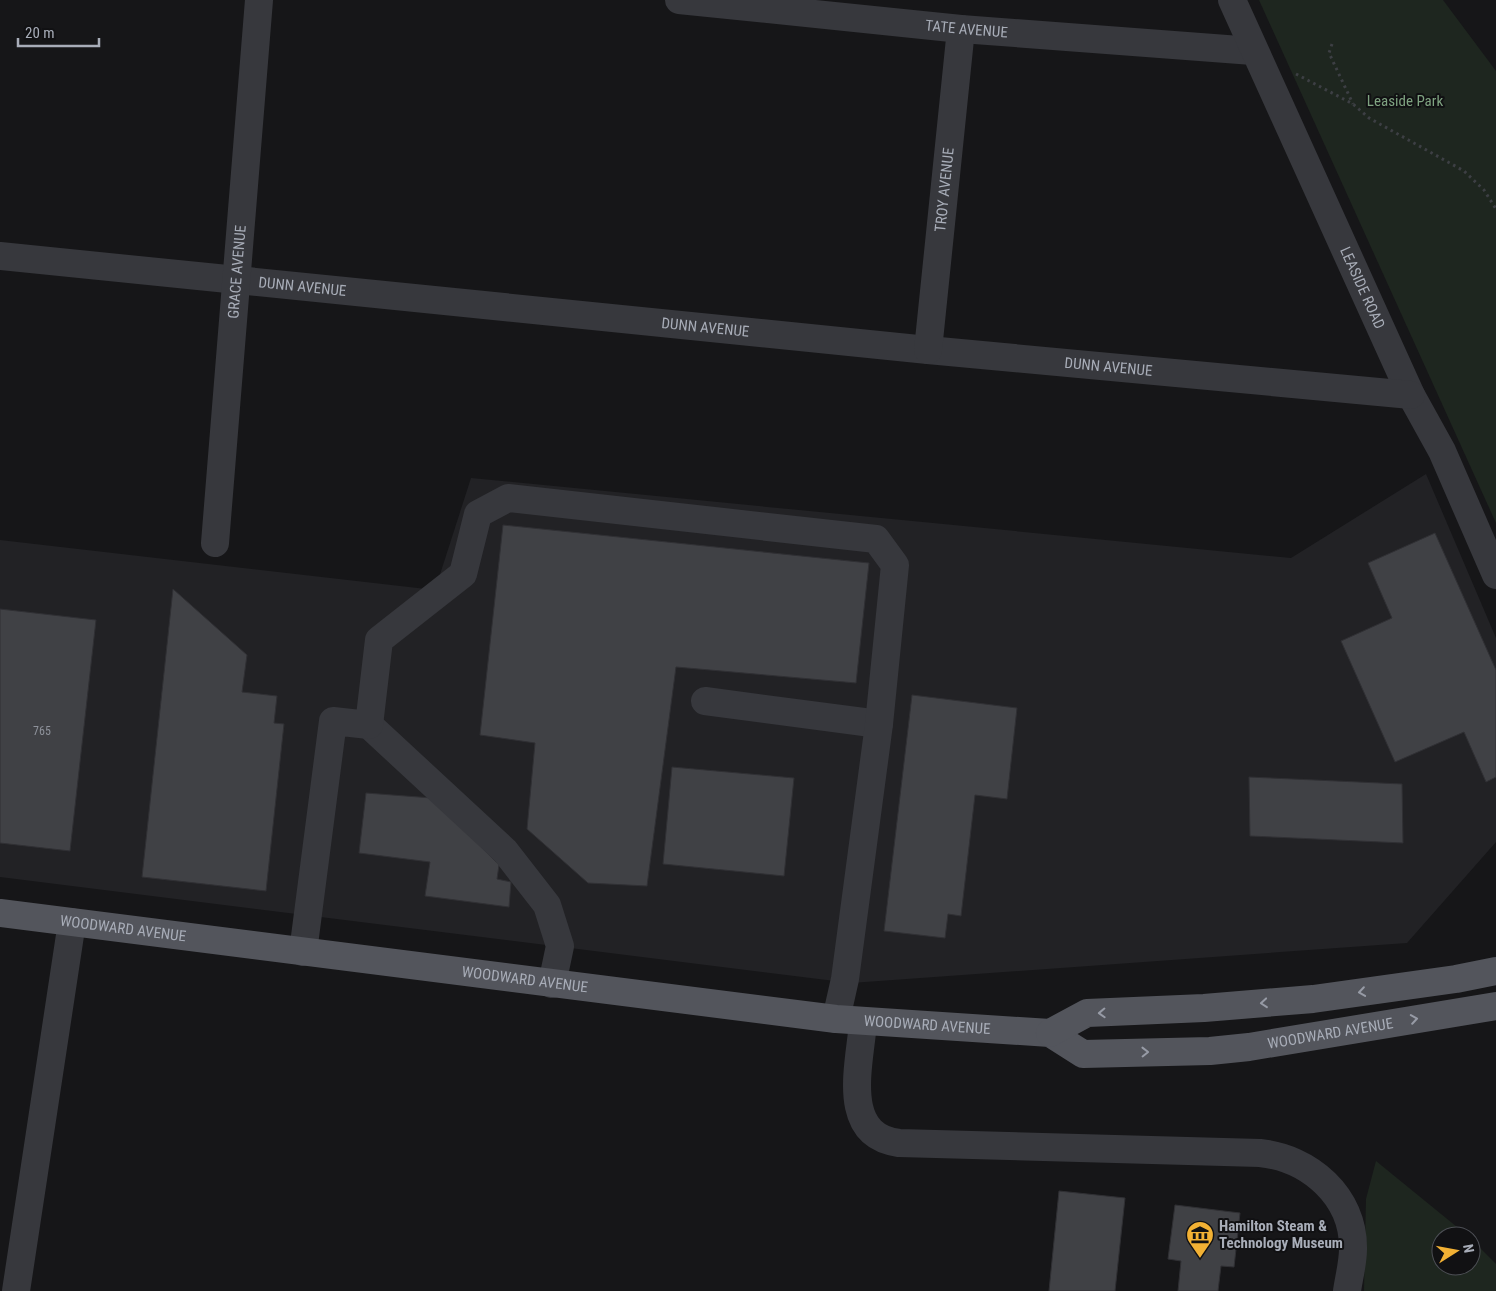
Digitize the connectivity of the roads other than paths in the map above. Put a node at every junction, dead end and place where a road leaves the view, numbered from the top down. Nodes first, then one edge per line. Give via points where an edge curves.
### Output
1 (259, 0) edge
2 (679, 0) edge
3 (1232, 0) edge
4 (961, 29) junction
5 (1253, 51) junction
6 (0, 256) edge
7 (236, 278) junction
8 (928, 350) junction
9 (1411, 395) junction
10 (215, 543) dead end
11 (1496, 575) edge
12 (705, 701) dead end
13 (879, 724) junction
14 (369, 725) junction
15 (0, 913) edge
16 (72, 922) junction
17 (303, 952) junction
18 (1496, 971) edge
19 (552, 984) junction
20 (1496, 1006) edge
21 (836, 1019) junction
22 (863, 1022) junction
23 (1050, 1033) junction
24 (16, 1291) edge
25 (1347, 1291) edge

1 - 7 street, GRACE AVENUE
2 - 4 street, TATE AVENUE
3 - 5 street, LEASIDE ROAD
4 - 5 street, TATE AVENUE
4 - 8 street, TROY AVENUE
5 - 9 street, LEASIDE ROAD
6 - 7 street, DUNN AVENUE
7 - 8 street, DUNN AVENUE
7 - 10 street, GRACE AVENUE
8 - 9 street, DUNN AVENUE
9 - 11 street, LEASIDE ROAD via 1442,451
12 - 13 street
13 - 14 street via 895,565 876,539 508,498 478,514 463,574 379,640
13 - 21 street via 845,979
14 - 17 street via 333,721
14 - 19 street via 505,851 547,905 560,946
15 - 16 main road, WOODWARD AVENUE
16 - 17 main road, WOODWARD AVENUE
16 - 24 street
17 - 19 main road, WOODWARD AVENUE
18 -> 23 main road via 1313,999 1088,1013
19 - 21 main road, WOODWARD AVENUE
23 -> 20 main road, WOODWARD AVENUE via 1083,1054 1210,1051
21 - 22 main road, WOODWARD AVENUE
22 - 23 main road, WOODWARD AVENUE
22 - 25 street via 858,1108 868,1127 879,1136 898,1143 1260,1153 1289,1159 1315,1172 1343,1206 1349,1220 1353,1249

